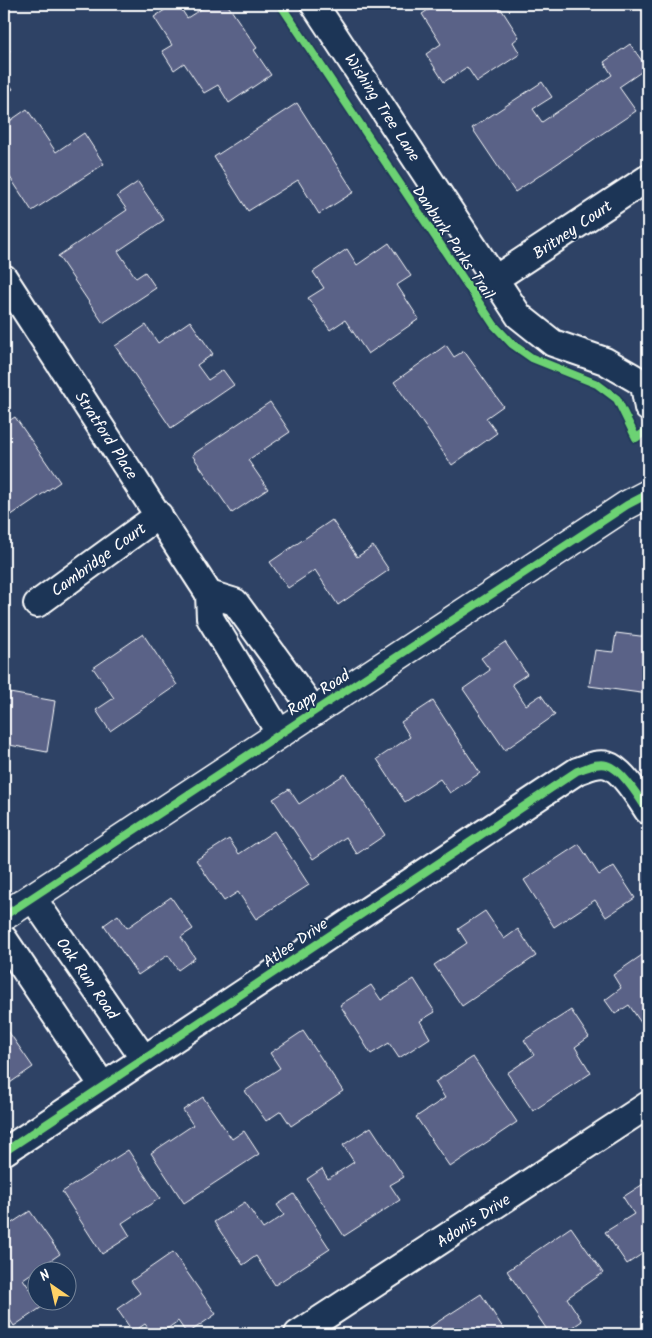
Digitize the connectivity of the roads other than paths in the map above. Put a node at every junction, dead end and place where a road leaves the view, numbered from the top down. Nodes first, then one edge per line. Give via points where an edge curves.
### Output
1 (314, 4) edge
2 (648, 178) edge
3 (4, 278) edge
4 (495, 279) junction
5 (647, 393) edge
6 (648, 494) edge
7 (159, 515) junction
8 (209, 594) junction
9 (37, 604) dead end
10 (315, 712) junction
11 (280, 734) junction
12 (648, 812) edge
13 (32, 897) junction
14 (4, 916) edge
15 (4, 940) edge
16 (144, 1059) junction
17 (103, 1086) junction
18 (648, 1105) edge
19 (4, 1152) edge
20 (298, 1334) edge

1 - 4 street, Wishing Tree Lane
2 - 4 street, Britney Court
3 - 7 street, Stratford Place
4 - 5 street, Wishing Tree Lane via 519,316 553,343 605,361 632,375
6 - 10 street, Rapp Road
7 - 8 street, Stratford Place
7 - 9 street, Cambridge Court
8 - 10 street via 235,602
8 - 11 street, Stratford Place via 210,618
10 - 11 street, Rapp Road
11 - 13 street, Rapp Road
12 - 16 street, Atlee Drive via 614,768 606,764 577,771
13 - 14 street, Rapp Road
13 - 16 street, Oak Run Road
15 - 17 street
16 - 17 street, Atlee Drive
17 - 19 street, Atlee Drive
18 - 20 street, Adonis Drive

